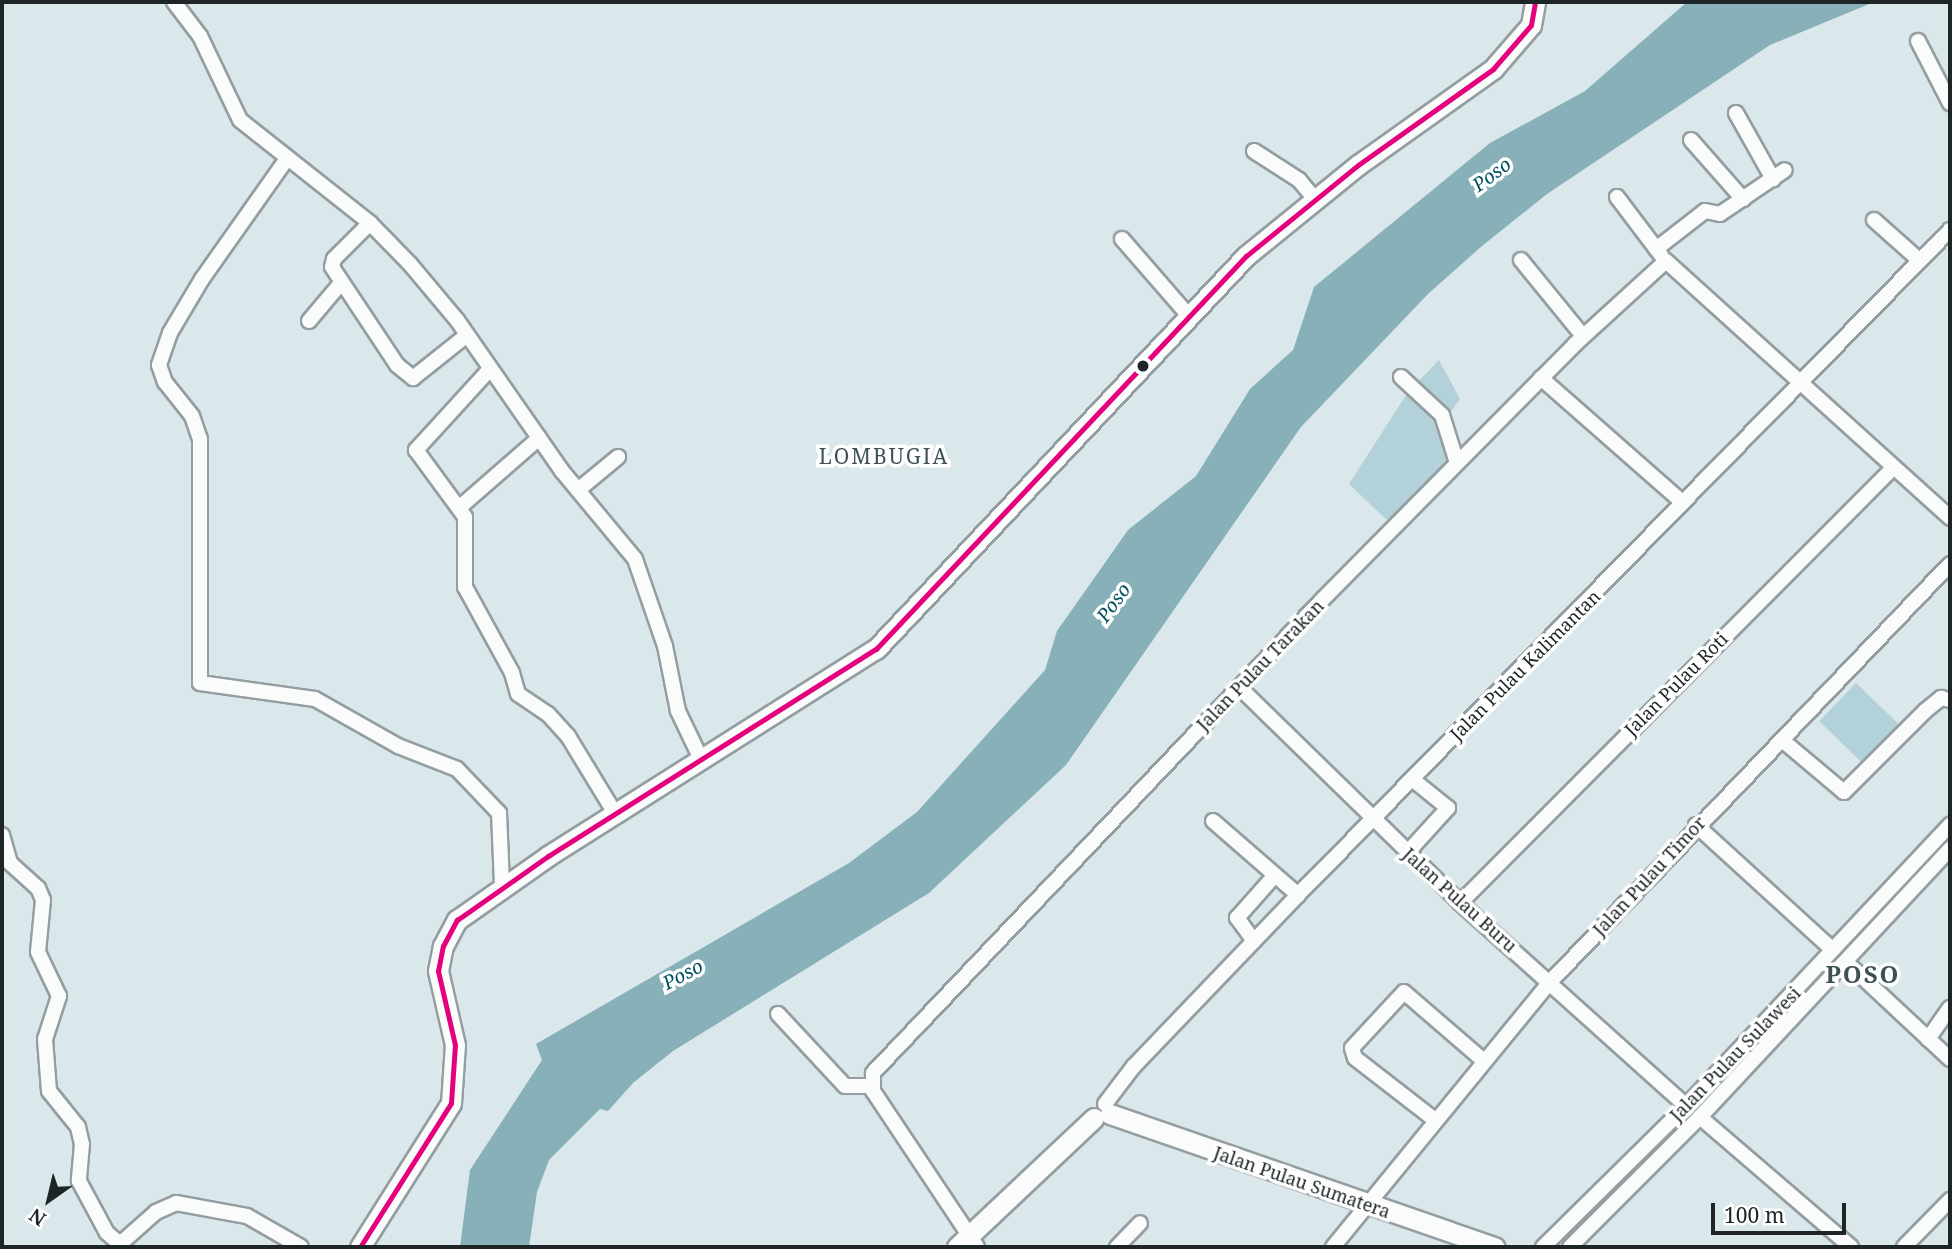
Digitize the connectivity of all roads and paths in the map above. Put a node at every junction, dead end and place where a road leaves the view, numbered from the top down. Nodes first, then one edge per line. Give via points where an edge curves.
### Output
1 (174, 2) edge
2 (1535, 2) edge
3 (1919, 41) dead end
4 (1950, 103) edge
5 (1736, 113) dead end
6 (1691, 140) dead end
7 (1254, 151) dead end
8 (286, 160) junction
9 (1617, 197) dead end
10 (1315, 199) junction
11 (1743, 199) junction
12 (1874, 220) dead end
13 (370, 223) junction
14 (1950, 230) edge
15 (1122, 239) dead end
16 (1656, 249) junction
17 (1521, 260) dead end
18 (1919, 260) junction
19 (1666, 261) junction
20 (341, 283) junction
21 (1188, 315) junction
22 (309, 321) dead end
23 (467, 335) junction
24 (1583, 336) junction
25 (490, 369) junction
26 (1401, 377) dead end
27 (1541, 378) junction
28 (1801, 386) junction
29 (539, 438) junction
30 (618, 457) dead end
31 (1457, 463) junction
32 (1894, 467) junction
33 (578, 490) junction
34 (1682, 502) junction
35 (460, 507) junction
36 (1950, 518) edge
37 (1950, 564) edge
38 (1239, 687) junction
39 (1950, 700) edge
40 (1782, 740) junction
41 (701, 759) junction
42 (1412, 779) junction
43 (616, 815) junction
44 (1372, 819) junction
45 (1213, 821) dead end
46 (1696, 825) junction
47 (1950, 825) edge
48 (2, 835) edge
49 (1950, 849) edge
50 (1407, 853) junction
51 (1275, 875) junction
52 (502, 886) junction
53 (1298, 895) junction
54 (1460, 903) junction
55 (1254, 941) junction
56 (1833, 950) junction
57 (1846, 962) junction
58 (1550, 981) junction
59 (1950, 1008) edge
60 (778, 1014) dead end
61 (1752, 1037) junction
62 (1928, 1039) junction
63 (1765, 1047) junction
64 (1950, 1059) edge
65 (1484, 1061) junction
66 (871, 1086) junction
67 (1686, 1106) junction
68 (1103, 1112) junction
69 (1700, 1117) junction
70 (1435, 1120) junction
71 (1950, 1200) edge
72 (1366, 1204) junction
73 (1584, 1208) junction
74 (1594, 1222) junction
75 (1140, 1223) dead end
76 (968, 1243) edge
77 (301, 1247) edge
78 (360, 1247) edge
79 (1117, 1247) edge
80 (1333, 1247) edge
81 (1495, 1247) edge
82 (1543, 1247) edge
83 (1570, 1247) edge
84 (1851, 1247) edge
85 (1904, 1247) edge

1 - 8 street via 200,36 240,120
2 - 10 highway via 1531,25 1508,56 1475,85
3 - 4 street
5 - 11 street via 1779,174
6 - 11 street
7 - 10 street via 1295,177
8 - 13 street
8 - 52 street via 202,279 170,332 159,365 165,382 192,416 200,439 200,683 315,699 398,746 457,769 499,813
9 - 16 street
10 - 21 highway via 1261,242
11 - 16 street via 1719,215 1705,212
12 - 18 street
13 - 20 street via 333,260
13 - 23 street
14 - 18 street, Jalan Pulau Kalimantan
15 - 21 street
16 - 19 street
17 - 24 street
18 - 28 street, Jalan Pulau Kalimantan
19 - 24 street, Jalan Pulau Tarakan
19 - 28 street
20 - 22 street
20 - 23 street via 408,377
21 - 41 highway via 876,649
23 - 25 street
24 - 27 street, Jalan Pulau Tarakan
25 - 29 street
25 - 35 street via 416,449
26 - 31 street via 1442,415
27 - 31 street, Jalan Pulau Tarakan
27 - 34 street
28 - 32 street
28 - 34 street, Jalan Pulau Kalimantan
29 - 33 street
29 - 35 street
30 - 33 street
31 - 38 street, Jalan Pulau Tarakan
32 - 36 street
32 - 54 street, Jalan Pulau Roti
33 - 41 street via 639,566 665,646 678,711
34 - 42 street, Jalan Pulau Kalimantan
35 - 43 street via 467,526 465,583 512,673 518,694 548,714 568,736
37 - 40 street, Jalan Pulau Timor
38 - 44 street, Jalan Pulau Buru
38 - 66 street, Jalan Pulau Tarakan via 873,1073
39 - 40 street via 1944,697 1936,702 1843,792
40 - 46 street, Jalan Pulau Timor
41 - 43 highway
42 - 44 street, Jalan Pulau Kalimantan
42 - 50 street via 1448,808
43 - 52 highway
44 - 50 street, Jalan Pulau Buru
44 - 53 street, Jalan Pulau Kalimantan
45 - 51 street
46 - 56 street
46 - 58 street, Jalan Pulau Timor
47 - 56 street, Jalan Pulau Sulawesi
48 - 77 street via 10,863 38,888 43,900 38,952 59,996 45,1039 49,1091 78,1127 82,1144 79,1181 107,1233 120,1244 156,1212 176,1203 247,1216
49 - 57 street, Jalan Pulau Sulawesi
50 - 54 street, Jalan Pulau Buru
51 - 53 street
51 - 55 street via 1237,918
52 - 78 highway via 462,914 443,946 438,971 457,1062 451,1103
53 - 55 street, Jalan Pulau Kalimantan
54 - 58 street, Jalan Pulau Buru
55 - 68 street, Jalan Pulau Kalimantan via 1135,1066
56 - 61 street, Jalan Pulau Sulawesi
57 - 62 street
57 - 63 street, Jalan Pulau Sulawesi
58 - 65 street, Jalan Pulau Timor
58 - 67 street, Jalan Pulau Buru
59 - 62 street
60 - 66 street via 845,1086
61 - 63 street
61 - 67 street, Jalan Pulau Sulawesi
62 - 64 street
63 - 69 street, Jalan Pulau Sulawesi
65 - 70 street, Jalan Pulau Timor
65 - 70 street via 1404,992 1352,1048 1355,1058
66 - 76 street
67 - 73 street, Jalan Pulau Sulawesi
68 - 72 highway, Jalan Pulau Sumatera
68 - 76 highway
69 - 74 street, Jalan Pulau Sulawesi
69 - 84 street
70 - 72 street, Jalan Pulau Timor
71 - 85 street
72 - 80 street, Jalan Pulau Timor
72 - 81 highway, Jalan Pulau Sumatera
73 - 74 street
73 - 82 street, Jalan Pulau Sulawesi
74 - 83 street, Jalan Pulau Sulawesi
75 - 79 street

